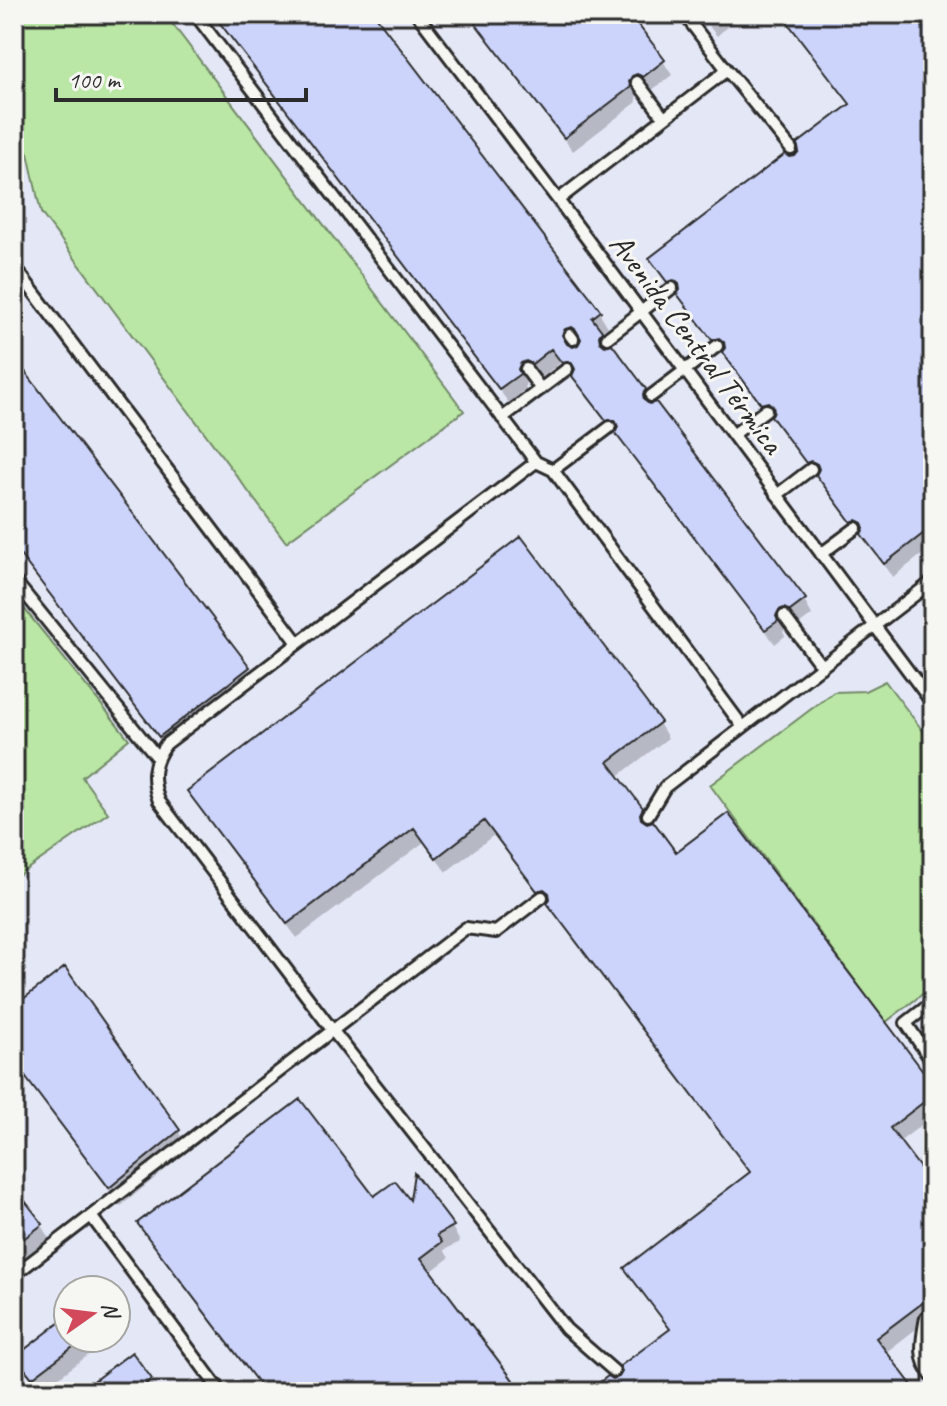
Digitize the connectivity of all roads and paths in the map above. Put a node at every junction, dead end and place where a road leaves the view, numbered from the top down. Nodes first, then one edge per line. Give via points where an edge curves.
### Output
1 (195, 14) edge
2 (417, 14) edge
3 (684, 14) edge
4 (727, 70) junction
5 (637, 82) dead end
6 (664, 118) junction
7 (791, 149) dead end
8 (558, 200) junction
9 (14, 266) edge
10 (672, 288) dead end
11 (641, 312) junction
12 (607, 338) dead end
13 (717, 346) dead end
14 (526, 369) dead end
15 (567, 369) dead end
16 (685, 371) junction
17 (541, 389) junction
18 (651, 396) dead end
19 (766, 410) dead end
20 (502, 418) junction
21 (610, 427) dead end
22 (733, 435) junction
23 (536, 462) junction
24 (811, 469) dead end
25 (553, 470) junction
26 (777, 495) junction
27 (856, 528) dead end
28 (821, 554) junction
29 (14, 580) edge
30 (933, 581) edge
31 (784, 616) dead end
32 (874, 626) junction
33 (298, 643) junction
34 (822, 667) junction
35 (933, 704) edge
36 (743, 727) junction
37 (157, 757) junction
38 (648, 815) dead end
39 (542, 897) dead end
40 (933, 1002) edge
41 (333, 1031) junction
42 (933, 1063) edge
43 (91, 1216) junction
44 (14, 1275) edge
45 (933, 1312) edge
46 (614, 1371) dead end
47 (933, 1378) edge
48 (221, 1392) edge

1 - 20 lane
2 - 8 lane, Avenida Central Térmica
3 - 4 lane
4 - 6 lane
4 - 7 lane
5 - 6 lane
6 - 8 lane
8 - 11 lane, Avenida Central Térmica
9 - 33 lane
10 - 11 lane
11 - 12 lane
11 - 16 lane, Avenida Central Térmica
13 - 16 lane
14 - 17 lane
15 - 17 lane
16 - 18 lane
16 - 22 lane, Avenida Central Térmica
17 - 20 lane
19 - 22 lane
20 - 23 lane
21 - 25 lane
22 - 26 lane, Avenida Central Térmica
23 - 25 lane
23 - 33 lane
24 - 26 lane
25 - 36 lane
26 - 28 lane, Avenida Central Térmica
27 - 28 lane
28 - 32 lane, Avenida Central Térmica
29 - 37 lane
30 - 32 lane
31 - 34 lane
32 - 34 lane
32 - 35 lane, Avenida Central Térmica
33 - 37 lane via 166,744
34 - 36 lane
36 - 38 lane via 665,787
37 - 41 lane via 153,772 159,801
39 - 41 lane via 496,932 466,928
40 - 42 lane via 906,1023
41 - 43 lane
41 - 46 lane via 566,1329
43 - 44 lane
43 - 48 lane
45 - 47 lane via 926,1317 921,1346

